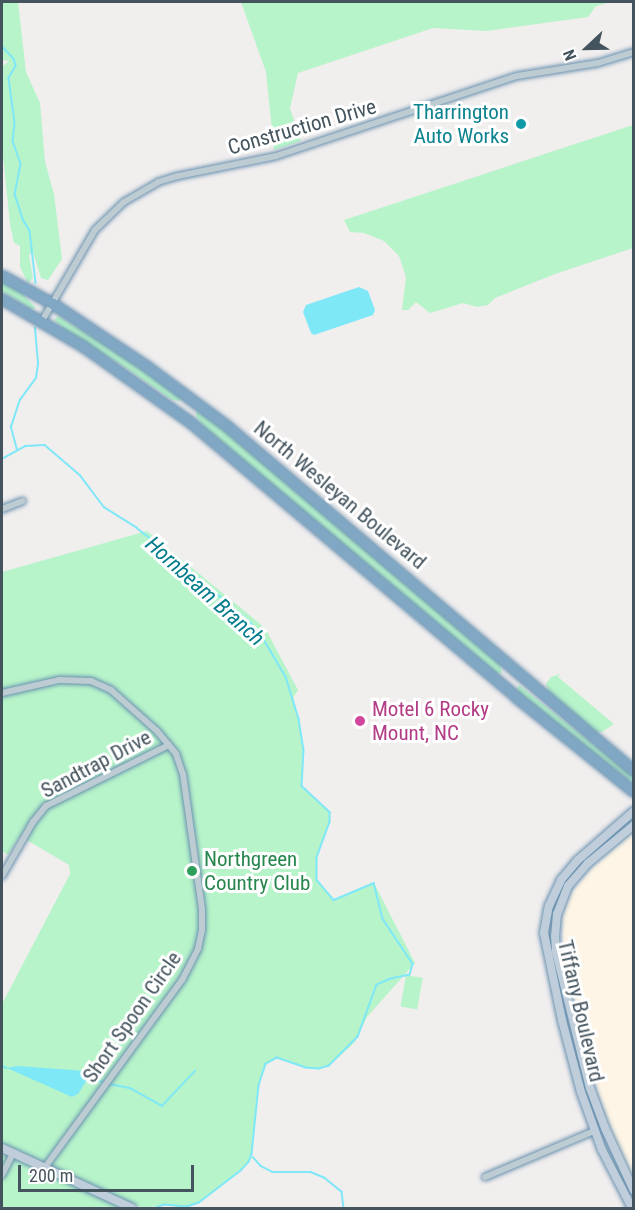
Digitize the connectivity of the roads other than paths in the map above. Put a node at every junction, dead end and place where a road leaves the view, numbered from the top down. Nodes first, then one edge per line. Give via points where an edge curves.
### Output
1 (633, 52) edge
2 (2, 276) edge
3 (2, 299) edge
4 (52, 304) junction
5 (42, 321) junction
6 (192, 399) junction
7 (180, 415) junction
8 (23, 501) dead end
9 (2, 508) edge
10 (518, 672) junction
11 (505, 688) junction
12 (2, 693) edge
13 (169, 745) junction
14 (633, 771) edge
15 (633, 792) edge
16 (633, 811) edge
17 (633, 825) edge
18 (2, 876) edge
19 (594, 1131) junction
20 (2, 1148) edge
21 (13, 1154) junction
22 (45, 1167) junction
23 (2, 1175) edge
24 (485, 1177) dead end
25 (633, 1191) edge
26 (132, 1209) edge
27 (632, 1209) edge

1 - 4 street, Construction Drive via 598,63 517,76 271,157 158,182 124,202 95,230
2 - 4 highway, North Wesleyan Boulevard
3 - 5 highway, North Wesleyan Boulevard
4 - 5 street, Construction Drive
4 - 6 highway, North Wesleyan Boulevard
5 - 7 highway, North Wesleyan Boulevard
6 - 7 highway
6 - 10 highway, North Wesleyan Boulevard
7 - 11 highway, North Wesleyan Boulevard
8 - 9 street
10 - 11 highway
10 - 14 highway, North Wesleyan Boulevard
11 - 15 highway, North Wesleyan Boulevard
12 - 13 street, Short Spoon Circle via 58,680 91,681 122,698
13 - 18 street, Sandtrap Drive via 46,806
13 - 22 street, Short Spoon Circle via 180,763 186,786 202,910 198,950 182,980
16 - 19 street, Tiffany Boulevard via 561,880 545,925 547,956 562,1020
17 - 25 street, Tiffany Boulevard via 572,881 561,903 555,936 590,1088
19 - 24 street
19 - 27 street, Tiffany Boulevard
20 - 21 street
21 - 22 street
21 - 23 street
22 - 26 street

